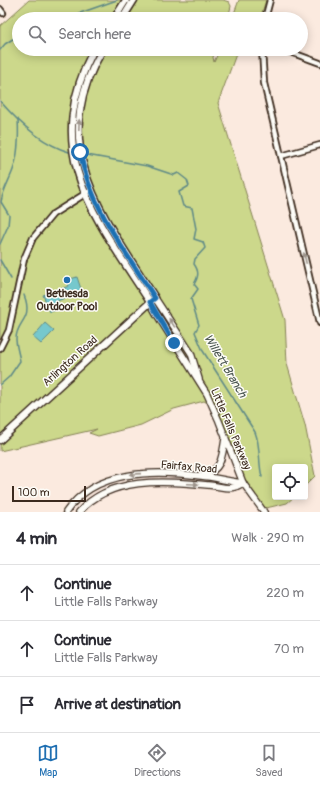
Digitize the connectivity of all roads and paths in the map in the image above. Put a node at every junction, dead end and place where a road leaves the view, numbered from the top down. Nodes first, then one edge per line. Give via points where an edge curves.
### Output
1 (126, 0) edge
2 (134, 0) edge
3 (270, 0) edge
4 (118, 12) edge
5 (126, 12) edge
6 (267, 12) edge
7 (91, 56) edge
8 (99, 56) edge
9 (262, 56) edge
10 (301, 56) edge
11 (320, 63) edge
12 (320, 145) edge
13 (281, 156) junction
14 (88, 192) junction
15 (153, 300) junction
16 (320, 321) edge
17 (0, 348) edge
18 (225, 439) junction
19 (0, 440) edge
20 (175, 475) junction
21 (201, 476) junction
22 (243, 483) junction
23 (174, 484) junction
24 (66, 512) edge
25 (79, 512) edge
26 (264, 512) edge

1 - 4 main road
2 - 5 main road
3 - 6 street
7 - 14 main road, Little Falls Parkway via 80,82 73,115 74,154
14 -> 8 main road, Little Falls Parkway via 80,152 80,118 86,87
9 - 13 street via 264,83
10 - 11 street
12 - 13 street
16 -> 13 street
14 - 15 main road, Little Falls Parkway
14 - 17 street via 53,214 33,238 24,259 9,330
15 - 18 street, Little Falls Parkway via 191,353 200,383 213,405
15 - 19 main road, Arlington Road
18 - 21 street via 218,467 212,473
18 - 22 street, Little Falls Parkway
20 - 21 street, Fairfax Road
20 - 23 street
20 -> 24 street, Fairfax Road via 140,474 117,477 89,490
21 - 22 street, Fairfax Road
23 -> 22 street, Fairfax Road via 208,485 230,489
22 - 26 street, Little Falls Parkway
23 - 25 street, Fairfax Road via 135,483 121,486 94,499

